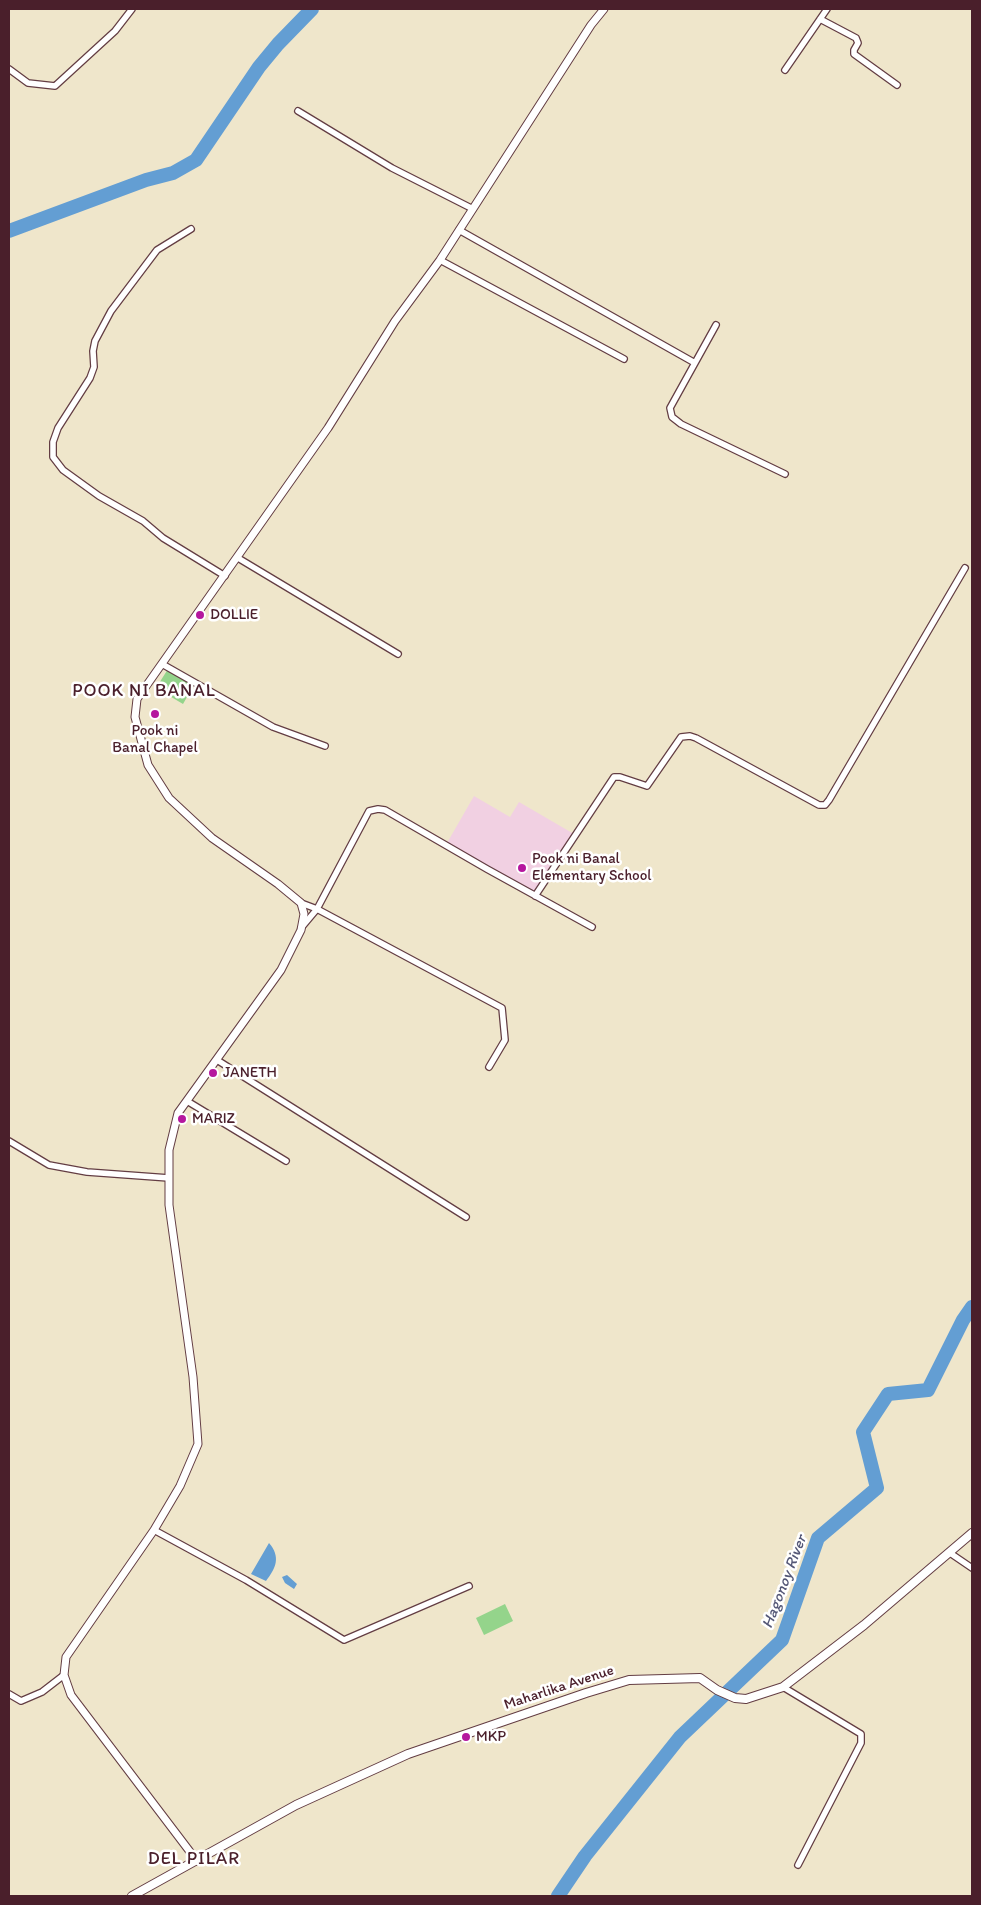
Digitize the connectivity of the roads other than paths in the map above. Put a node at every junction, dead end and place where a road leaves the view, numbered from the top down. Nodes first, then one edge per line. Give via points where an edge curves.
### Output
1 (132, 9) edge
2 (604, 9) edge
3 (826, 9) edge
4 (820, 19) junction
5 (9, 70) edge
6 (785, 70) dead end
7 (897, 85) dead end
8 (298, 111) dead end
9 (472, 209) junction
10 (191, 230) dead end
11 (459, 230) junction
12 (440, 260) junction
13 (716, 325) dead end
14 (624, 360) dead end
15 (695, 363) junction
16 (785, 474) dead end
17 (238, 558) junction
18 (966, 568) dead end
19 (225, 576) junction
20 (398, 654) dead end
21 (162, 664) junction
22 (325, 746) dead end
23 (535, 896) junction
24 (301, 903) junction
25 (317, 909) junction
26 (592, 927) dead end
27 (301, 928) junction
28 (217, 1060) junction
29 (489, 1067) dead end
30 (186, 1101) junction
31 (9, 1141) edge
32 (286, 1161) dead end
33 (169, 1178) junction
34 (466, 1217) dead end
35 (154, 1530) junction
36 (972, 1533) edge
37 (950, 1553) junction
38 (972, 1568) edge
39 (469, 1586) dead end
40 (64, 1675) junction
41 (783, 1687) junction
42 (9, 1694) edge
43 (197, 1861) junction
44 (798, 1864) dead end
45 (132, 1896) edge

1 - 5 street via 115,31 55,86 28,83
2 - 9 street
3 - 4 street
4 - 6 street
4 - 7 street via 856,38 854,54
8 - 9 street via 392,168
9 - 11 street
10 - 19 street via 157,250 111,311 95,341 90,378 58,428 53,442 53,457 63,470 99,496
11 - 12 street
11 - 15 street
12 - 14 street
12 - 17 street via 395,321 328,428
13 - 15 street
15 - 16 street via 670,408 672,417
17 - 19 street
17 - 20 street
18 - 23 street via 825,805 819,805 696,738 681,737 647,786 620,776 614,777
19 - 21 street
21 - 22 street via 273,727
21 - 24 street via 137,699 135,718 148,765 169,798 212,838
23 - 25 street via 385,810 378,809 369,811
23 - 26 street
24 - 25 street
24 - 27 street via 304,914
25 - 27 street
25 - 29 street via 502,1008 505,1040
27 - 28 street via 281,970
28 - 30 street
28 - 34 street
30 - 32 street
30 - 33 street via 178,1112 169,1150
31 - 33 street via 49,1165 87,1172
33 - 35 street via 169,1205 198,1444 180,1486
35 - 39 street via 246,1580 344,1640
35 - 40 street via 66,1657
36 - 37 main road, Maharlika Avenue
37 - 38 street
37 - 41 main road, Maharlika Avenue
40 - 42 street via 42,1692 21,1701
40 - 43 street via 71,1695
41 - 43 main road, Maharlika Avenue via 746,1699 717,1690 700,1678 630,1680 408,1754 296,1805
41 - 44 street via 861,1734 862,1743
43 - 45 main road, Maharlika Avenue

